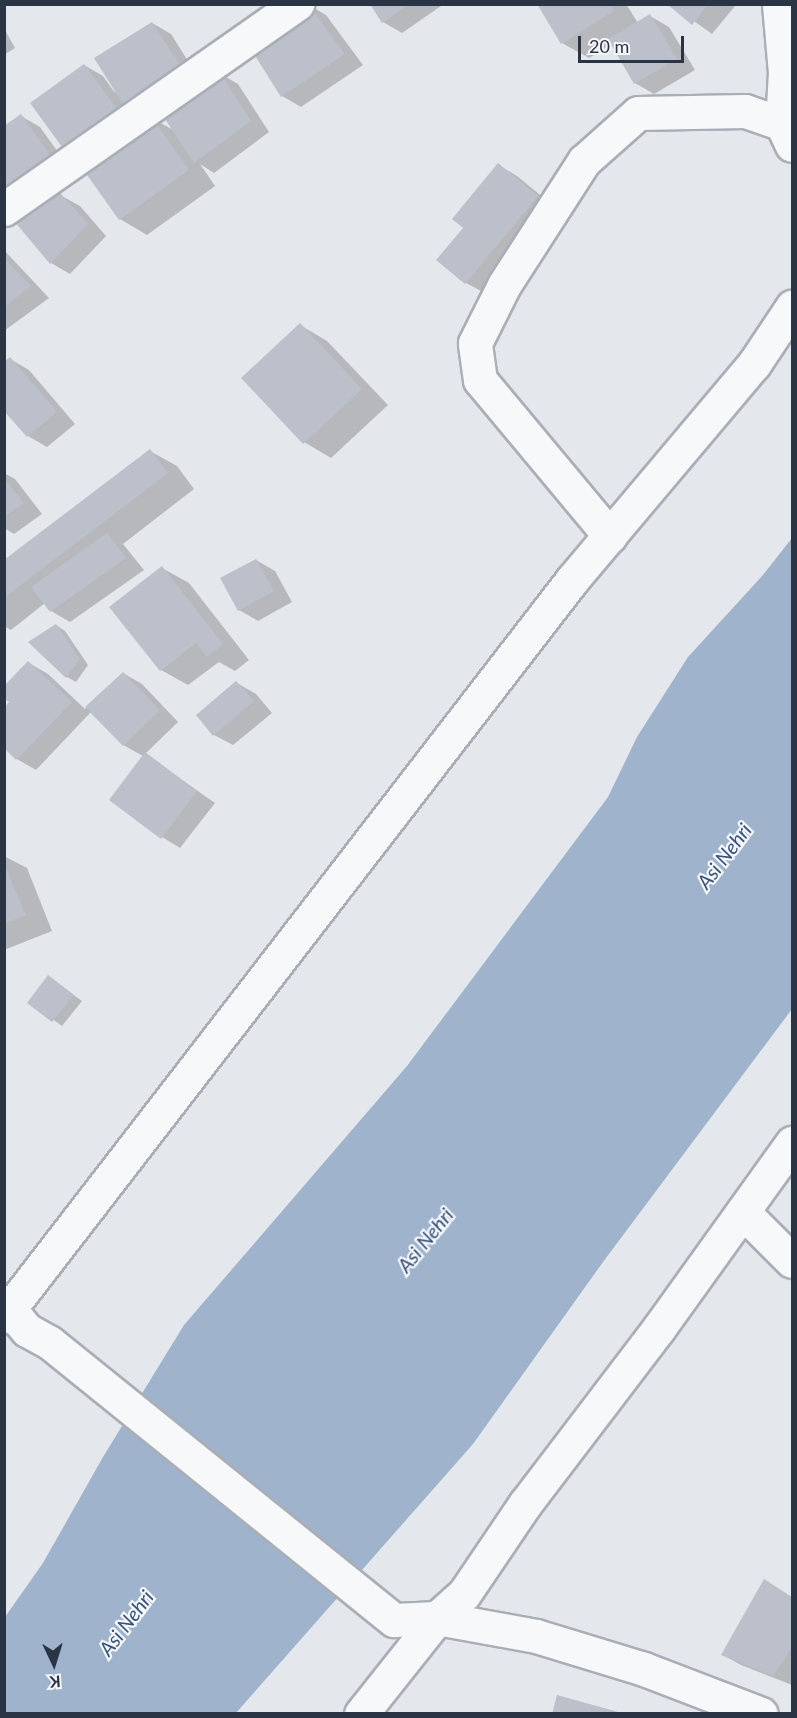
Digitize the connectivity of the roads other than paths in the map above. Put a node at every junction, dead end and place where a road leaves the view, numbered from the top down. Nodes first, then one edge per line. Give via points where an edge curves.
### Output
1 (297, 4) edge
2 (779, 4) edge
3 (787, 134) edge
4 (4, 209) edge
5 (792, 307) edge
6 (610, 536) junction
7 (792, 1143) edge
8 (743, 1212) junction
9 (792, 1261) edge
10 (6, 1309) edge
11 (437, 1618) junction
12 (361, 1713) edge
13 (761, 1713) edge

1 - 4 street
2 - 3 street
3 - 6 street via 745,111 638,112 584,161 504,285 476,343 480,380
5 - 6 street via 754,364
6 - 10 street
7 - 8 street
8 - 9 street
8 - 11 street via 525,1504 464,1594
10 - 11 street via 27,1330 49,1342 394,1620
11 - 12 street
11 - 13 street via 547,1639 644,1669

